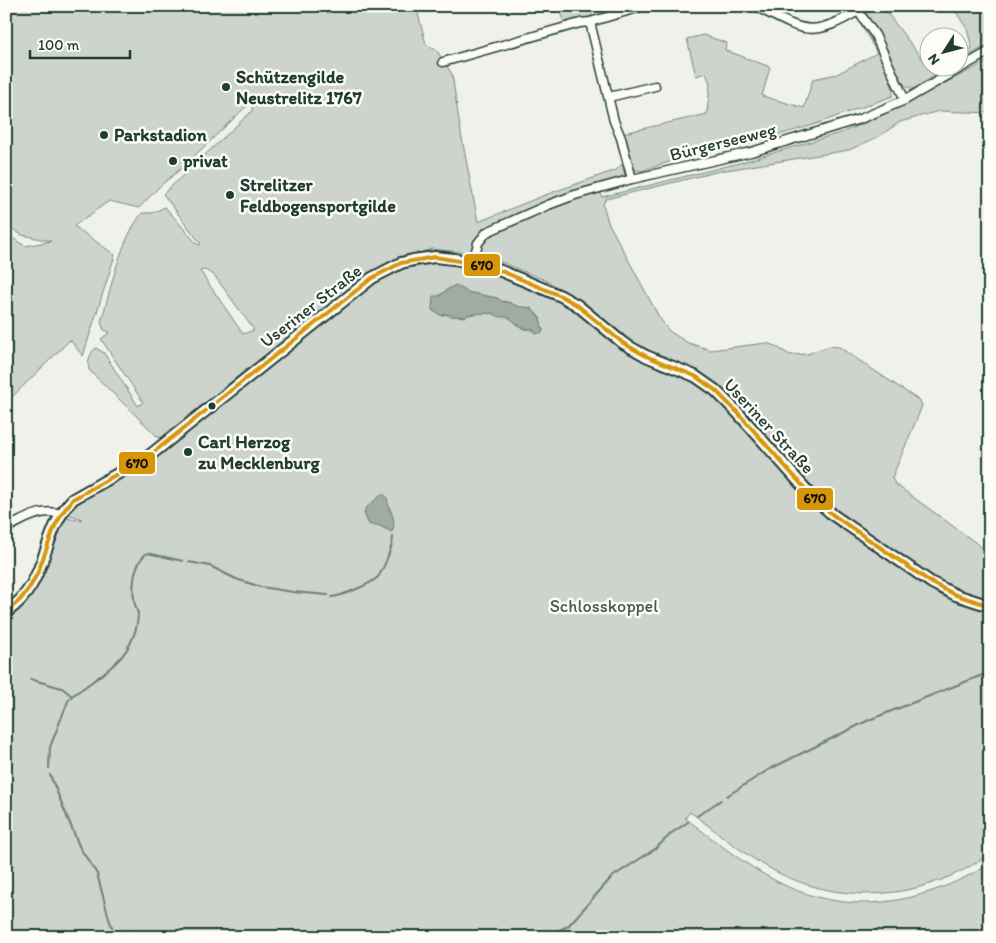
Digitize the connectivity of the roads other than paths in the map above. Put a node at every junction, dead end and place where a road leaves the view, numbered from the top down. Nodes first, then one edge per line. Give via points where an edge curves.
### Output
1 (644, 6) edge
2 (756, 6) edge
3 (590, 22) junction
4 (990, 51) edge
5 (443, 62) dead end
6 (655, 86) dead end
7 (609, 97) junction
8 (905, 100) junction
9 (632, 179) junction
10 (474, 262) junction
11 (62, 514) junction
12 (6, 528) edge
13 (990, 606) edge
14 (6, 612) edge

1 - 3 street
2 - 8 street via 789,24 810,29 832,25 858,11 875,35
3 - 5 street via 580,22
3 - 7 street
4 - 8 street, Bürgerseeweg
6 - 7 street
7 - 9 street
8 - 9 street, Bürgerseeweg via 860,119 787,142
9 - 10 street, Bürgerseeweg via 574,195 493,228 482,237
10 - 11 main road, Useriner Straße via 418,259 372,278 149,456 77,496
10 - 13 main road, Useriner Straße via 561,296 634,350 701,380 722,397 833,515 932,583
11 - 12 street via 40,512
11 - 14 main road, Useriner Straße via 34,582 19,602

